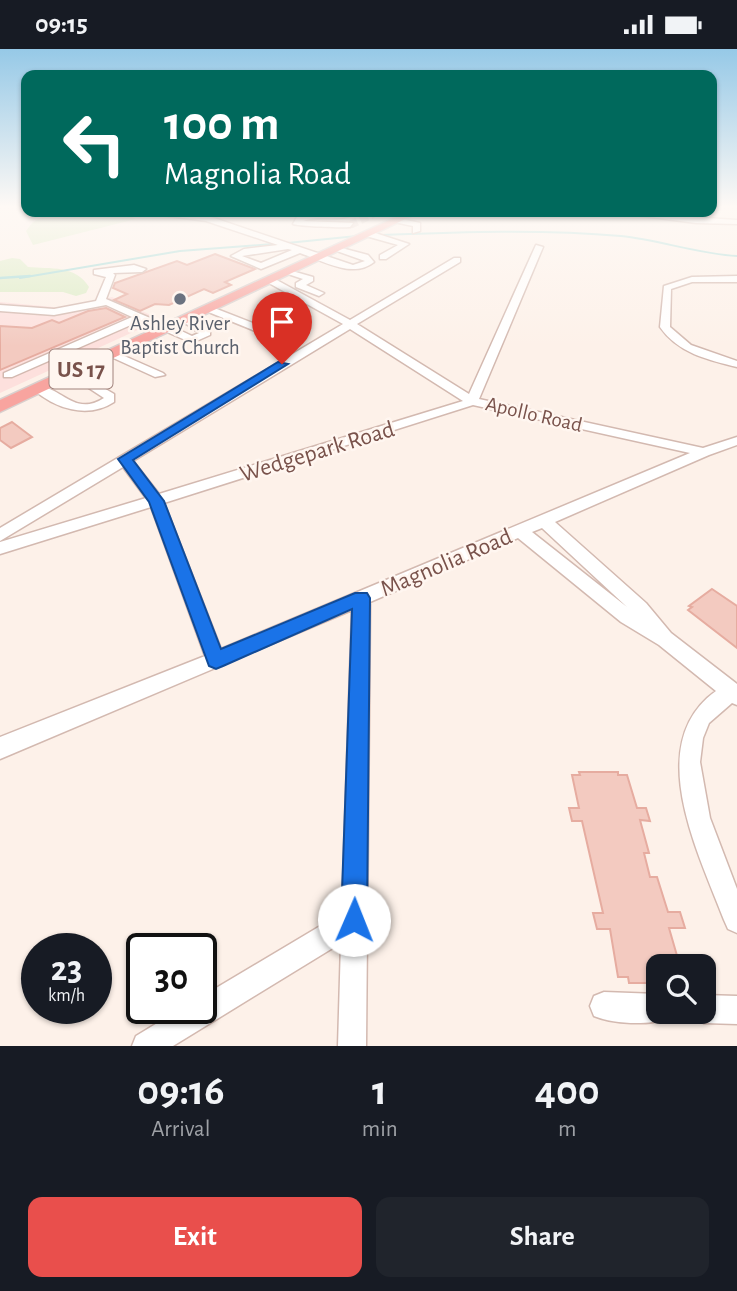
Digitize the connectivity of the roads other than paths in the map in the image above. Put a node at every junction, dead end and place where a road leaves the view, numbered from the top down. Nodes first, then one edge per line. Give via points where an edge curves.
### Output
1 (245, 254) edge
2 (292, 254) edge
3 (305, 254) edge
4 (326, 254) edge
5 (354, 254) edge
6 (389, 254) edge
7 (536, 254) edge
8 (383, 257) dead end
9 (317, 258) junction
10 (457, 260) dead end
11 (142, 269) dead end
12 (288, 271) junction
13 (737, 279) edge
14 (270, 280) junction
15 (319, 293) dead end
16 (101, 302) junction
17 (0, 308) edge
18 (209, 309) junction
19 (140, 317) junction
20 (186, 320) junction
21 (350, 324) junction
22 (164, 330) junction
23 (270, 333) dead end
24 (113, 354) junction
25 (737, 364) edge
26 (73, 373) junction
27 (4, 374) edge
28 (159, 375) dead end
29 (36, 390) junction
30 (472, 401) junction
31 (0, 407) edge
32 (737, 441) edge
33 (704, 452) junction
34 (124, 459) junction
35 (156, 501) junction
36 (544, 521) junction
37 (520, 531) junction
38 (0, 535) edge
39 (0, 548) edge
40 (597, 569) junction
41 (580, 580) junction
42 (361, 598) junction
43 (665, 639) junction
44 (216, 660) junction
45 (734, 694) edge
46 (0, 748) edge
47 (354, 920) junction
48 (737, 920) edge
49 (604, 1006) dead end
50 (646, 1008) edge
51 (716, 1009) edge
52 (737, 1010) edge
53 (146, 1046) edge
54 (352, 1046) edge

1 - 2 street via 236,255 261,266
3 - 9 street
4 - 9 highway, US 17
5 - 9 street via 370,262 356,268
6 - 8 street
7 - 30 street
9 - 12 highway, US 17
10 - 21 street
11 - 16 street via 97,272 111,275
12 - 14 highway, US 17
12 - 15 street via 310,279 299,285
13 - 25 street via 672,284 667,288 665,327 686,346
14 - 18 highway, US 17
14 - 21 street, Apollo Road
16 - 17 street via 54,312
16 - 19 street
18 - 20 highway, US 17
18 - 23 street
19 - 22 street
19 - 27 street
20 - 22 highway, US 17
20 - 22 street via 206,333 192,340
21 - 30 street, Apollo Road
21 - 34 street
22 - 24 highway, US 17
24 - 26 highway, US 17
24 - 28 street
26 - 29 highway, US 17
26 - 29 street via 110,399 86,410
27 - 29 street
29 - 31 highway, US 17
30 - 33 street, Apollo Road
30 - 35 street, Wedgepark Road
32 - 33 street, Magnolia Road
33 - 36 street, Magnolia Road
34 - 35 street
34 - 38 street
35 - 39 street, Wedgepark Road
35 - 44 street
36 - 37 street, Magnolia Road
36 - 40 street
37 - 41 street
37 - 42 street, Magnolia Road
40 - 41 street
40 - 43 street via 640,608
41 - 43 street via 627,617
42 - 44 street, Magnolia Road
42 - 47 street
43 - 45 street
44 - 46 street, Magnolia Road
45 - 48 street via 703,715 690,746 697,810
47 - 53 street
47 - 54 street
49 - 50 street
51 - 52 street

